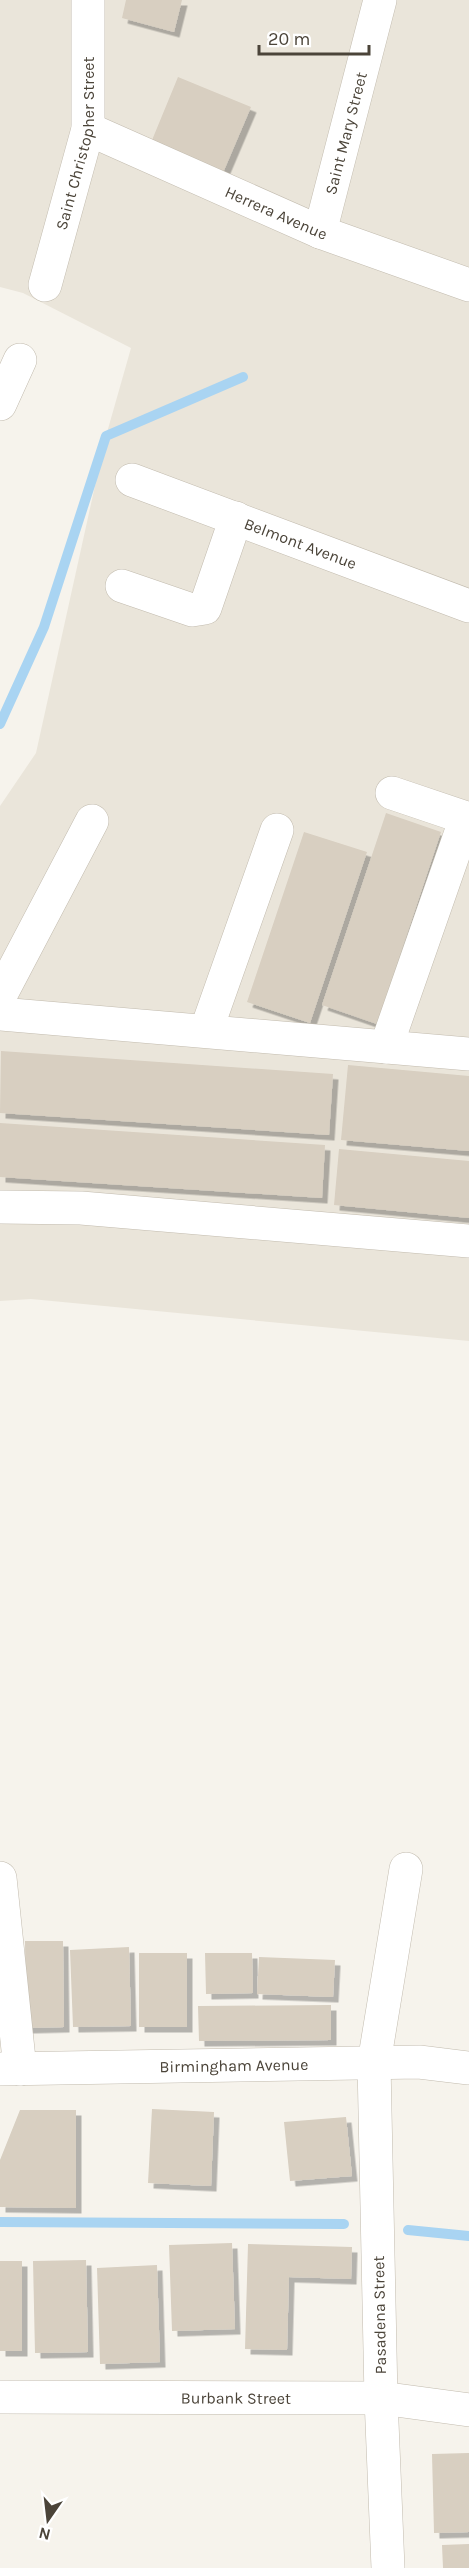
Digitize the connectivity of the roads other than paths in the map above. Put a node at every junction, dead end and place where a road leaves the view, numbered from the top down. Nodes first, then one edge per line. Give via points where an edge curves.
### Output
1 (88, 0) edge
2 (381, 0) edge
3 (88, 129) junction
4 (320, 232) junction
5 (45, 285) dead end
6 (469, 285) edge
7 (20, 360) dead end
8 (0, 405) edge
9 (132, 480) dead end
10 (236, 518) junction
11 (122, 586) dead end
12 (469, 606) edge
13 (393, 793) dead end
14 (467, 819) edge
15 (92, 821) dead end
16 (277, 830) dead end
17 (0, 996) edge
18 (0, 1014) edge
19 (206, 1031) junction
20 (386, 1047) junction
21 (469, 1054) edge
22 (0, 1207) edge
23 (469, 1241) edge
24 (406, 1869) dead end
25 (0, 1878) edge
26 (374, 2063) junction
27 (469, 2068) edge
28 (10, 2069) edge
29 (0, 2397) edge
30 (381, 2398) junction
31 (469, 2410) edge
32 (388, 2568) edge

1 - 3 street, Saint Christopher Street
2 - 4 street, Saint Mary Street
3 - 4 street, Herrera Avenue
3 - 5 street, Saint Christopher Street
4 - 6 street, Herrera Avenue
7 - 8 street
9 - 10 street, Belmont Avenue
10 - 11 street via 205,608 192,610
10 - 12 street, Belmont Avenue
13 - 14 street
14 - 20 street
15 - 17 street
16 - 19 street
18 - 19 street
19 - 20 street
20 - 21 street
22 - 23 street via 81,1208
24 - 26 street, Pasadena Street
25 - 28 street
26 - 27 street, Birmingham Avenue via 419,2062
26 - 28 street, Birmingham Avenue
26 - 30 street, Pasadena Street
29 - 30 street, Burbank Street
30 - 31 street, Burbank Street
30 - 32 street, Pasadena Street

